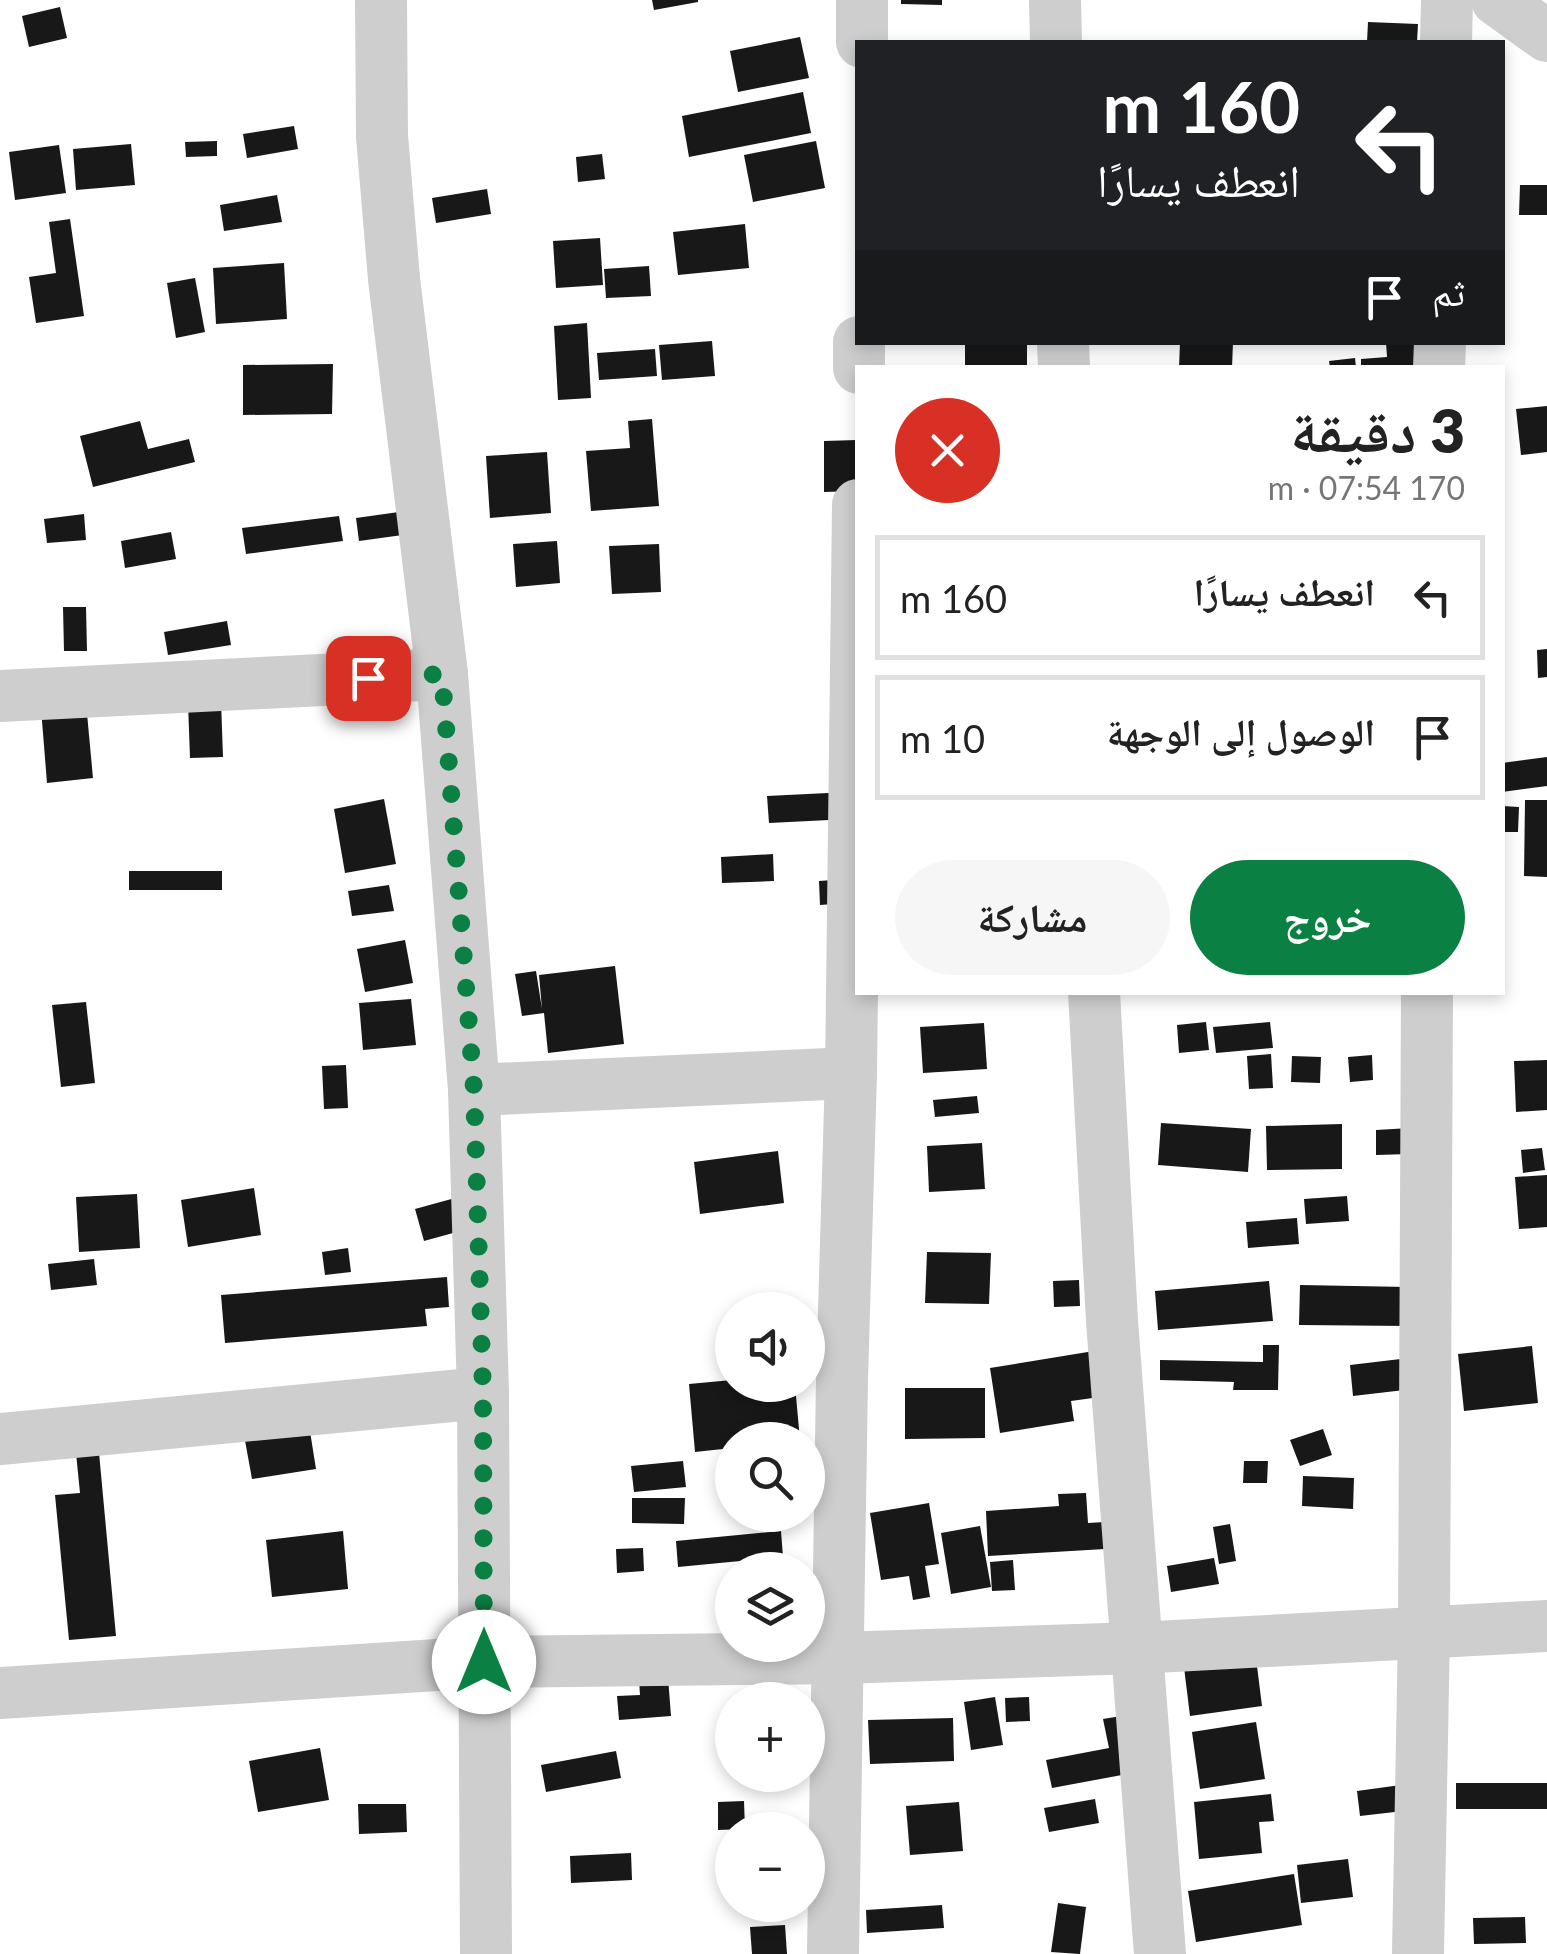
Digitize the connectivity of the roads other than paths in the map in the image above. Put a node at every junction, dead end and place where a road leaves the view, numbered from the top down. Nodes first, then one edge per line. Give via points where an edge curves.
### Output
1 (381, 0) edge
2 (862, 0) edge
3 (1055, 0) edge
4 (1447, 0) edge
5 (1497, 0) edge
6 (1547, 36) edge
7 (862, 40) edge
8 (1056, 40) edge
9 (1446, 40) edge
10 (442, 674) junction
11 (0, 696) edge
12 (855, 748) edge
13 (1094, 995) edge
14 (1426, 995) edge
15 (851, 1073) junction
16 (474, 1090) junction
17 (483, 1393) junction
18 (0, 1439) edge
19 (1547, 1626) edge
20 (1424, 1631) junction
21 (1137, 1648) junction
22 (840, 1658) junction
23 (484, 1662) junction
24 (0, 1693) edge
25 (486, 1954) edge
26 (833, 1954) edge
27 (1160, 1954) edge
28 (1418, 1954) edge

1 - 10 street via 382,136 394,278
2 - 7 street
3 - 8 street
4 - 9 street
5 - 6 street
10 - 11 street
10 - 16 street
12 - 15 street
13 - 21 street
14 - 20 street
15 - 16 street
15 - 22 street
16 - 17 street
17 - 18 street
17 - 23 street
19 - 20 street
20 - 21 street
20 - 28 street
21 - 22 street
21 - 27 street
22 - 23 street
22 - 26 street
23 - 24 street
23 - 25 street

